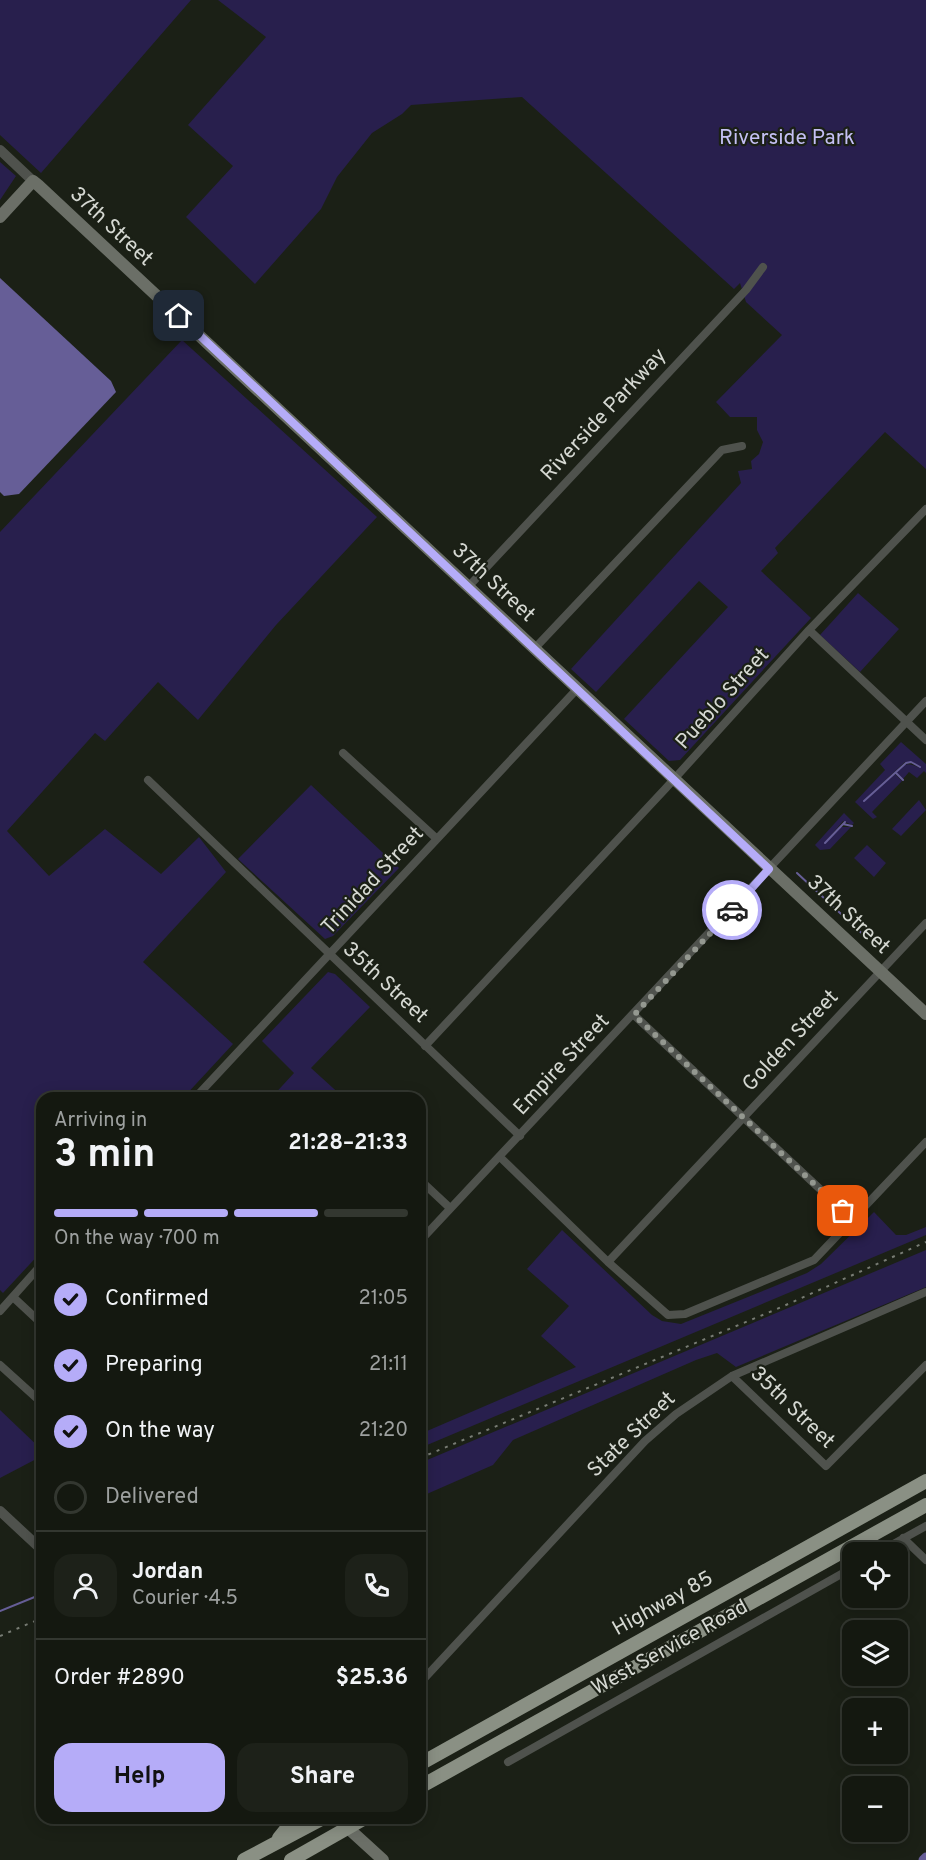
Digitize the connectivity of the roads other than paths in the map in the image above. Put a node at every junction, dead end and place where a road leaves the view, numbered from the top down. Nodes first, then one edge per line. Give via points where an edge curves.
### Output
1 (0, 150) edge
2 (33, 181) junction
3 (0, 217) edge
4 (763, 267) dead end
5 (742, 446) dead end
6 (926, 509) edge
7 (469, 586) junction
8 (809, 630) junction
9 (535, 648) junction
10 (578, 688) junction
11 (926, 701) edge
12 (907, 722) junction
13 (926, 740) edge
14 (343, 753) dead end
15 (148, 780) dead end
16 (674, 780) junction
17 (437, 839) junction
18 (769, 869) junction
19 (926, 923) edge
20 (329, 955) junction
21 (880, 972) junction
22 (926, 1014) edge
23 (634, 1015) junction
24 (425, 1046) junction
25 (201, 1092) edge
26 (743, 1118) junction
27 (520, 1136) junction
28 (926, 1142) edge
29 (500, 1157) junction
30 (426, 1186) edge
31 (450, 1208) junction
32 (853, 1220) junction
33 (426, 1234) edge
34 (608, 1262) junction
35 (36, 1271) edge
36 (926, 1292) edge
37 (13, 1297) junction
38 (0, 1311) edge
39 (36, 1318) edge
40 (0, 1365) edge
41 (926, 1365) edge
42 (732, 1376) junction
43 (36, 1398) edge
44 (926, 1481) edge
45 (926, 1505) edge
46 (0, 1511) edge
47 (926, 1526) edge
48 (903, 1539) junction
49 (897, 1542) edge
50 (36, 1544) edge
51 (926, 1560) edge
52 (842, 1574) edge
53 (426, 1677) edge
54 (426, 1761) edge
55 (508, 1762) dead end
56 (426, 1784) edge
57 (289, 1824) edge
58 (311, 1824) edge
59 (341, 1824) edge
60 (343, 1824) edge
61 (275, 1842) junction
62 (244, 1860) edge
63 (291, 1860) edge
64 (383, 1860) edge

1 - 2 street
2 - 3 main road
2 - 7 main road, 37th Street
4 - 7 street, Riverside Parkway via 746,290
5 - 9 street via 722,450
6 - 8 street, Pueblo Street
7 - 9 main road, 37th Street
8 - 12 street
8 - 16 street, Pueblo Street
9 - 10 main road, 37th Street
10 - 16 main road, 37th Street
10 - 17 street, Trinidad Street
11 - 12 street, Empire Street
12 - 13 street
12 - 18 street, Empire Street
14 - 17 street
15 - 20 street, 35th Street
16 - 18 main road, 37th Street
16 - 24 street, Pueblo Street
17 - 20 street, Trinidad Street
18 - 21 main road, 37th Street
18 - 23 street, Empire Street
19 - 21 street, Golden Street
20 - 24 street, 35th Street
20 - 25 street, Trinidad Street
21 - 22 main road, 37th Street
21 - 26 street, Golden Street
23 - 26 street
23 - 27 street, Empire Street
24 - 27 street, 35th Street
26 - 32 street
26 - 34 street, Golden Street
27 - 29 street, Empire Street
28 - 32 street
29 - 31 street, Empire Street
29 - 34 street
30 - 31 street
31 - 33 street, Empire Street
32 - 34 street via 814,1260 685,1314 668,1315
35 - 37 street
36 - 42 street, State Street
37 - 38 street
37 - 39 street
40 - 43 street
41 - 42 street, 35th Street via 826,1466
42 - 53 street, State Street via 676,1414 645,1441
44 - 54 highway, Highway 85
45 - 56 highway, Highway 85
46 - 50 street
47 - 48 street
48 - 49 street
48 - 51 street
52 - 55 street, West Service Road
57 - 61 highway
58 - 61 highway
59 - 63 highway
60 - 64 main road
61 - 62 highway

